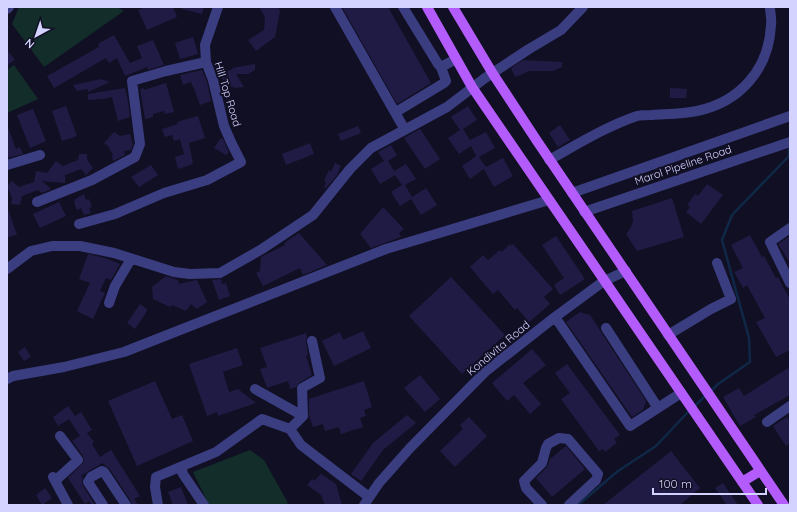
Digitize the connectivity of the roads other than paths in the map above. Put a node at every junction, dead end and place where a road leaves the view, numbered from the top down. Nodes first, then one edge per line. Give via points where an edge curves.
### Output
1 (218, 7) edge
2 (335, 7) edge
3 (403, 7) edge
4 (427, 7) edge
5 (453, 7) edge
6 (583, 7) edge
7 (770, 7) edge
8 (456, 58) junction
9 (206, 62) junction
10 (441, 67) junction
11 (493, 74) junction
12 (472, 87) junction
13 (396, 112) junction
14 (790, 116) edge
15 (406, 130) junction
16 (790, 142) edge
17 (40, 155) dead end
18 (549, 160) junction
19 (7, 165) edge
20 (572, 194) junction
21 (549, 200) junction
22 (37, 202) dead end
23 (584, 212) junction
24 (80, 224) dead end
25 (790, 228) edge
26 (131, 259) junction
27 (717, 263) dead end
28 (7, 269) edge
29 (626, 271) junction
30 (604, 281) junction
31 (790, 283) edge
32 (109, 303) dead end
33 (555, 317) junction
34 (606, 328) dead end
35 (668, 335) junction
36 (312, 341) dead end
37 (7, 379) edge
38 (255, 389) dead end
39 (681, 393) junction
40 (790, 406) edge
41 (658, 408) junction
42 (303, 416) junction
43 (767, 422) dead end
44 (290, 429) junction
45 (60, 436) dead end
46 (180, 467) junction
47 (760, 471) junction
48 (742, 482) junction
49 (366, 501) edge
50 (68, 505) edge
51 (103, 505) edge
52 (126, 505) edge
53 (158, 505) edge
54 (204, 505) edge
55 (542, 505) edge
56 (569, 505) edge
57 (757, 505) edge
58 (784, 505) edge

1 - 9 street, Hill Top Road via 205,45
2 - 13 street
3 - 10 street
4 - 8 main road
5 - 11 main road
6 - 11 street via 561,30
7 - 18 street via 769,42 762,62 751,80 737,94 717,105 697,111 638,116
8 - 10 street
8 - 12 main road
9 - 22 street via 132,81 140,144 135,157 92,180
9 - 24 street, Hill Top Road via 224,126 241,162 207,180 164,193 116,214
10 - 13 street via 446,80 444,83
11 - 12 street
11 - 18 main road
12 - 15 street via 448,107
12 - 21 main road
13 - 15 street
14 - 20 street
15 - 26 street via 371,148 350,169 313,215 220,273 174,272
16 - 23 street, Marol Pipeline Road
17 - 19 street
18 - 20 main road
20 - 23 main road
21 - 30 main road
21 - 37 street via 386,249 124,352
23 - 29 main road
25 - 31 street via 770,242
26 - 28 street via 80,246 52,246 31,251
26 - 32 street via 115,286
27 - 35 street via 731,299
29 - 30 street, Kondivita Road
29 - 35 main road
30 - 33 street, Kondivita Road
30 - 39 main road
33 - 41 street via 630,426
33 - 49 street, Kondivita Road via 486,371 410,448
34 - 41 street
35 - 47 main road
36 - 42 street via 320,378 302,388
38 - 42 street
39 - 41 street
39 - 48 main road
40 - 43 street
42 - 44 street
44 - 46 street via 262,419 216,452
44 - 49 street via 301,445
45 - 50 street via 78,460 54,479
46 - 53 street via 156,478
46 - 54 street
47 - 48 main road
47 - 58 main road
48 - 57 main road
51 - 52 street via 88,482 91,477 102,471
55 - 56 street via 526,488 524,481 542,463 548,444 563,438 570,442 598,474 596,480

